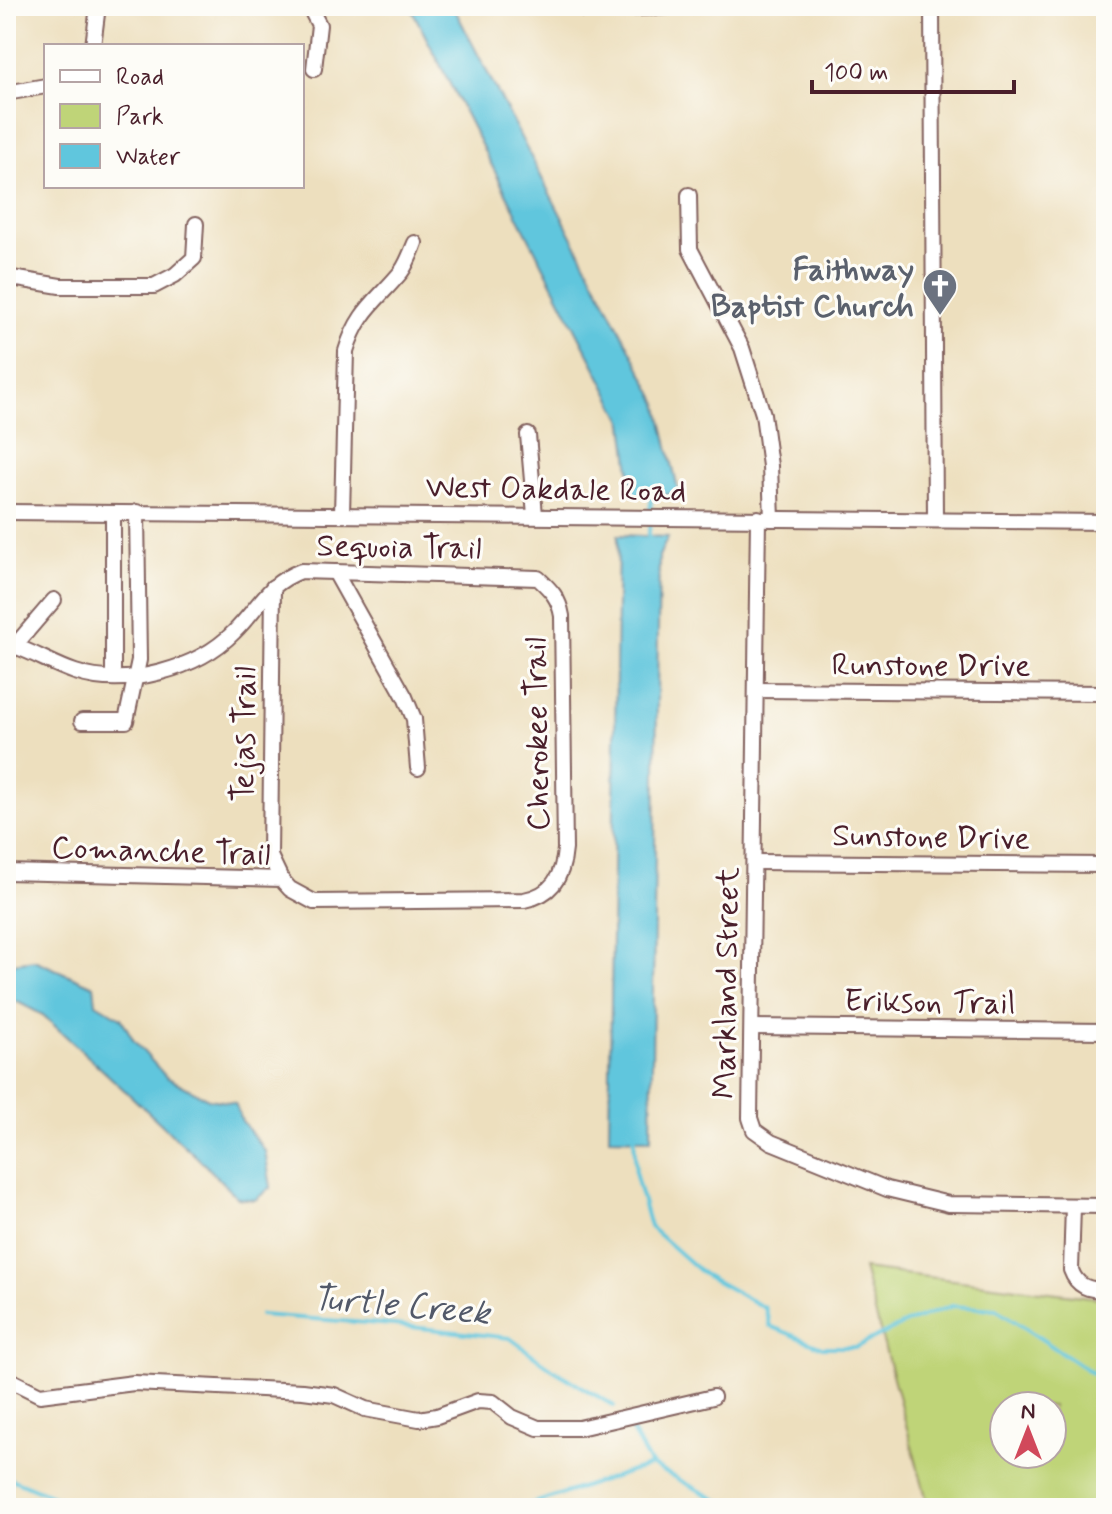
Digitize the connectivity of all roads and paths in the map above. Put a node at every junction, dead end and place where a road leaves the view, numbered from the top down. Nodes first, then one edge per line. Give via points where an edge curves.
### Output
1 (98, 6) edge
2 (309, 6) edge
3 (574, 6) edge
4 (699, 6) edge
5 (932, 6) edge
6 (93, 44) edge
7 (314, 69) dead end
8 (44, 86) edge
9 (6, 93) edge
10 (689, 195) dead end
11 (196, 224) dead end
12 (415, 243) dead end
13 (6, 277) edge
14 (528, 435) dead end
15 (6, 512) edge
16 (137, 512) junction
17 (113, 513) junction
18 (342, 514) junction
19 (535, 515) junction
20 (765, 518) junction
21 (935, 520) junction
22 (1106, 522) edge
23 (335, 572) junction
24 (538, 578) joint
25 (273, 587) junction
26 (54, 600) dead end
27 (10, 651) edge
28 (137, 675) junction
29 (113, 677) junction
30 (756, 690) junction
31 (1106, 693) edge
32 (82, 721) dead end
33 (418, 768) dead end
34 (755, 862) junction
35 (1106, 865) edge
36 (6, 872) edge
37 (281, 879) junction
38 (545, 891) joint
39 (753, 1027) junction
40 (1106, 1031) edge
41 (1073, 1206) junction
42 (1106, 1206) edge
43 (1106, 1290) edge
44 (6, 1378) edge
45 (713, 1397) dead end

1 - 6 street
2 - 7 street via 319,25
3 - 4 street
5 - 21 street
8 - 9 street
10 - 20 street, Markland Street via 690,249 742,348 763,414 770,466
11 - 13 street via 194,258 154,286 60,286
12 - 18 street via 402,271 362,315 346,351
14 - 19 street
15 - 17 street, West Oakdale Road
16 - 17 street, West Oakdale Road
16 - 18 street, West Oakdale Road
16 - 28 street
17 - 29 street
18 - 19 street, West Oakdale Road
19 - 20 street, West Oakdale Road
20 - 21 street, West Oakdale Road
20 - 30 street, Markland Street
21 - 22 street, West Oakdale Road
23 - 24 street, Sequoia Trail
23 - 25 street, Sequoia Trail via 301,571
23 - 33 street via 405,697 414,719
24 - 38 street, Cherokee Trail via 560,602 562,616 565,849 563,868
25 - 28 street, Sequoia Trail via 217,646 165,672
25 - 37 street, Tejas Trail via 270,856
26 - 27 street, Sequoia Trail
27 - 29 street, Sequoia Trail via 75,672
28 - 29 street, Sequoia Trail
28 - 32 street via 126,721
30 - 31 street, Runstone Drive
30 - 34 street, Markland Street
34 - 35 street, Sunstone Drive
34 - 39 street, Markland Street
36 - 37 street, Comanche Trail
37 - 38 street, Comanche Trail via 314,902 524,900
39 - 40 street, Erikson Trail
39 - 41 street, Markland Street via 750,1118 754,1130 771,1142 887,1189 949,1204
41 - 42 street, Markland Street
41 - 43 street via 1074,1281 1084,1288
44 - 45 street via 40,1395 134,1383 303,1391 419,1419 478,1401 493,1402 538,1428 579,1428

